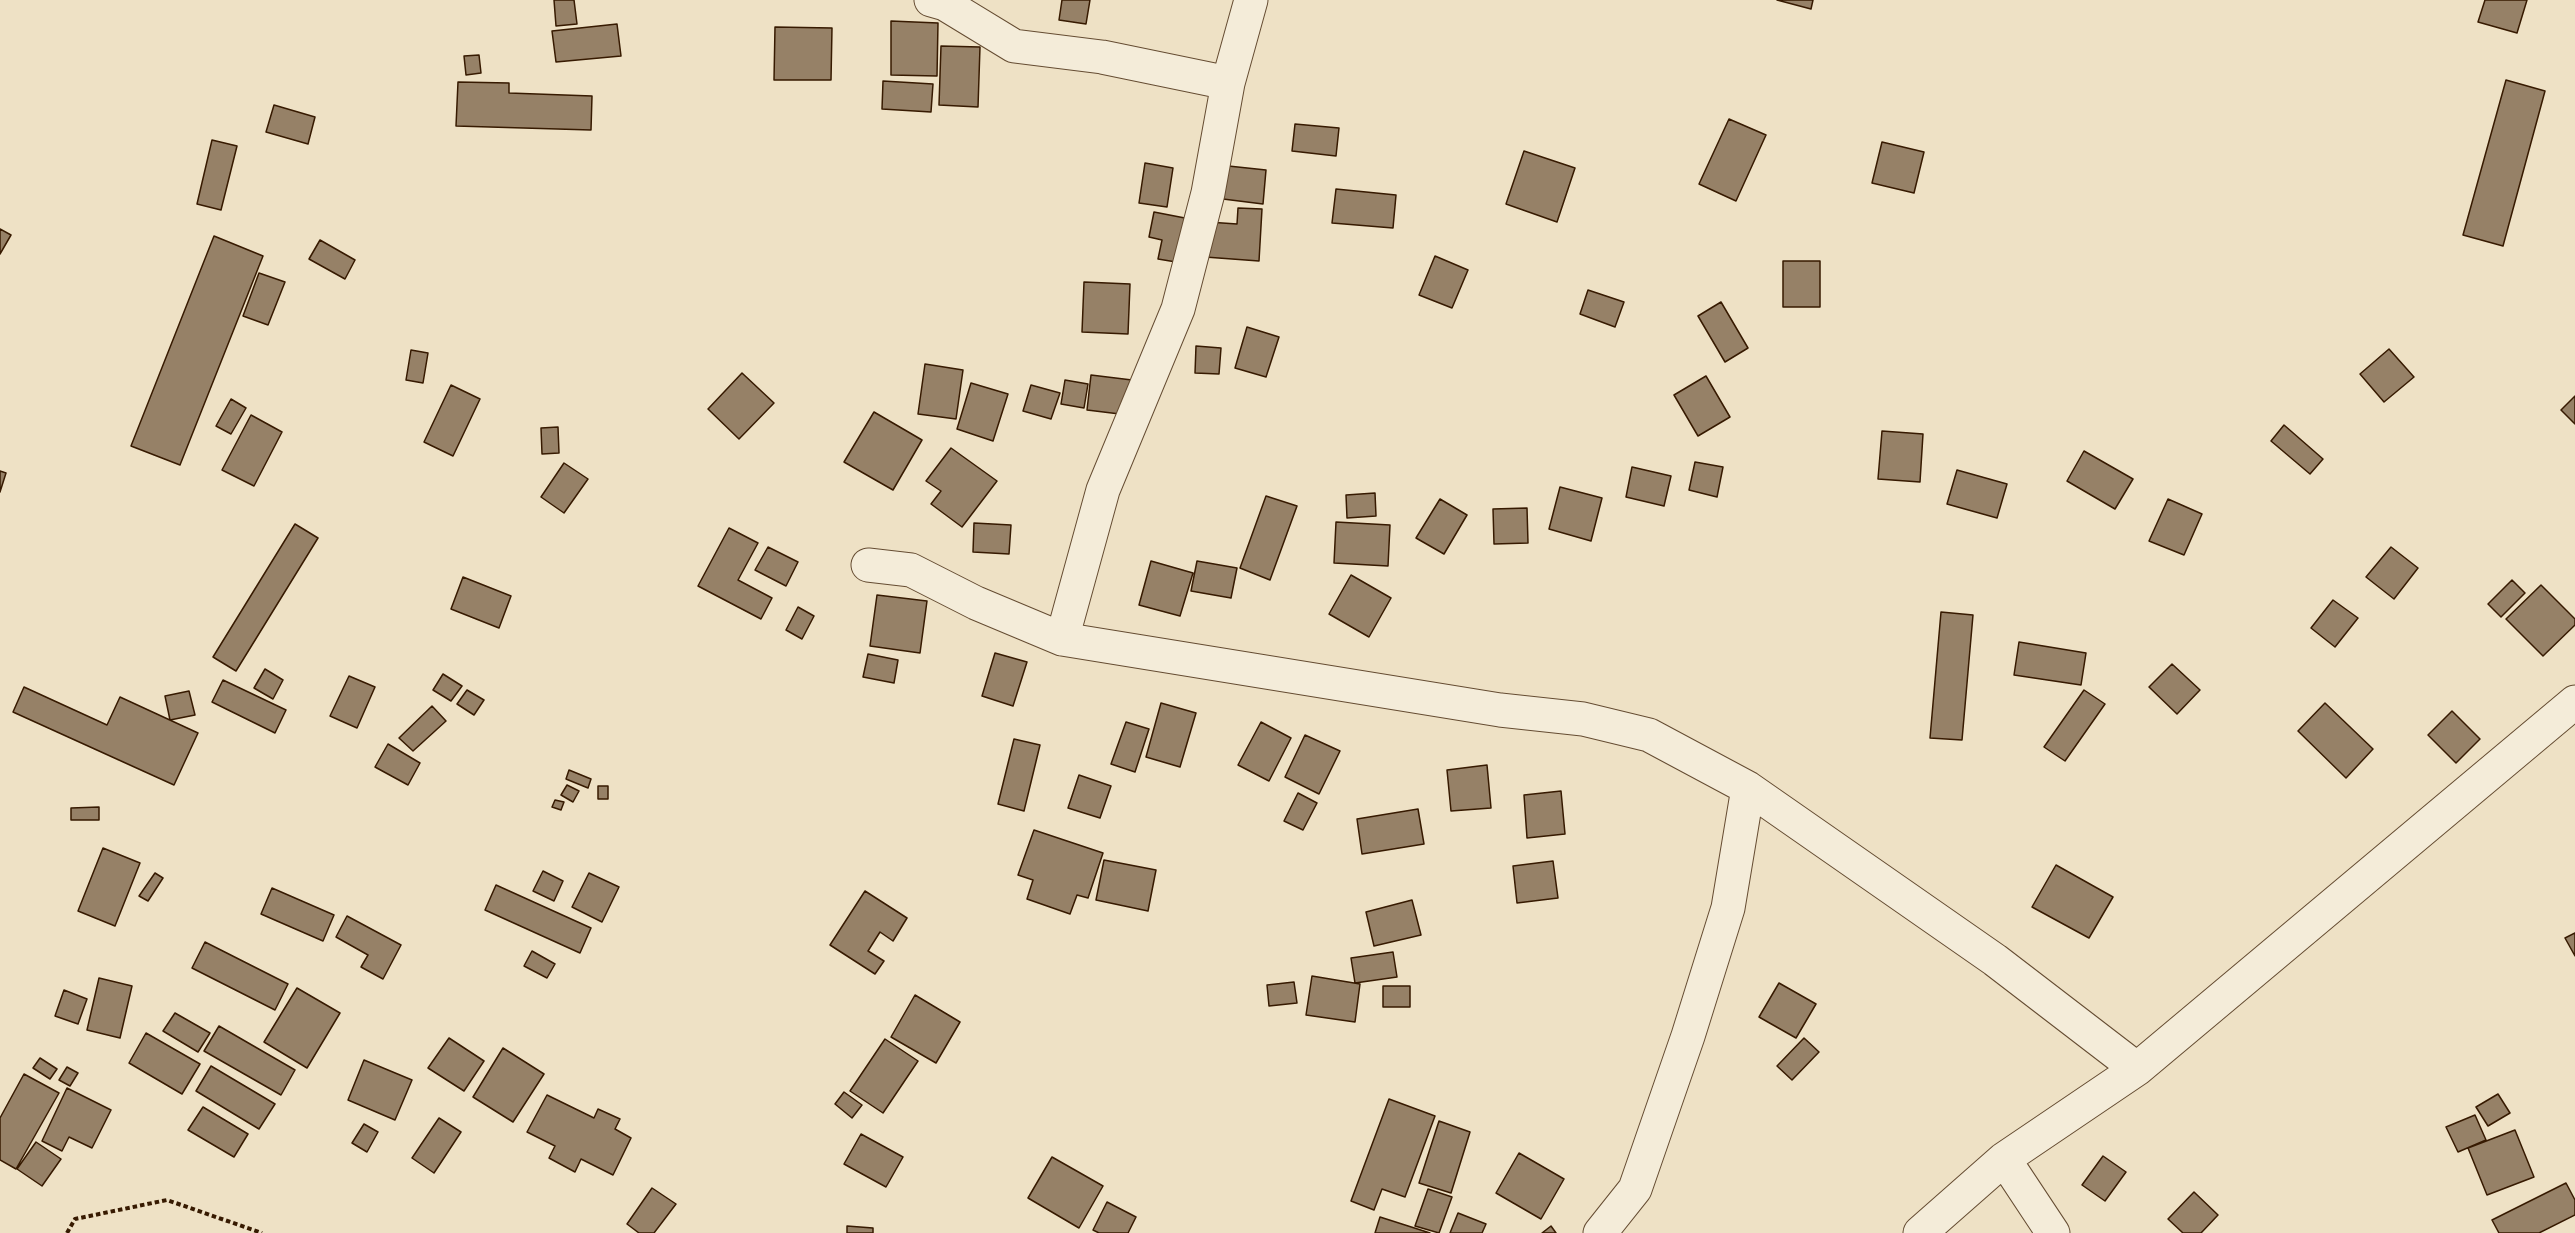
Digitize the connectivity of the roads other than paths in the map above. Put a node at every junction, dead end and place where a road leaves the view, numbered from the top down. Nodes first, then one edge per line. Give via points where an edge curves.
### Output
1 (931, 0) edge
2 (1251, 0) edge
3 (1228, 83) junction
4 (868, 565) dead end
5 (1062, 639) junction
6 (2575, 702) edge
7 (1748, 788) junction
8 (2137, 1069) junction
9 (2004, 1159) junction
10 (1600, 1233) edge
11 (1920, 1233) edge
12 (2053, 1233) edge

1 - 3 street via 945,4 1014,46 1102,57
2 - 3 street
3 - 5 street via 1208,193 1178,309 1103,490
4 - 5 street via 911,570
5 - 7 street via 1488,708 1583,719 1649,735
6 - 8 street
7 - 8 street via 1995,960
7 - 10 street via 1728,908 1688,1035 1635,1189
8 - 9 street
9 - 11 street
9 - 12 street

